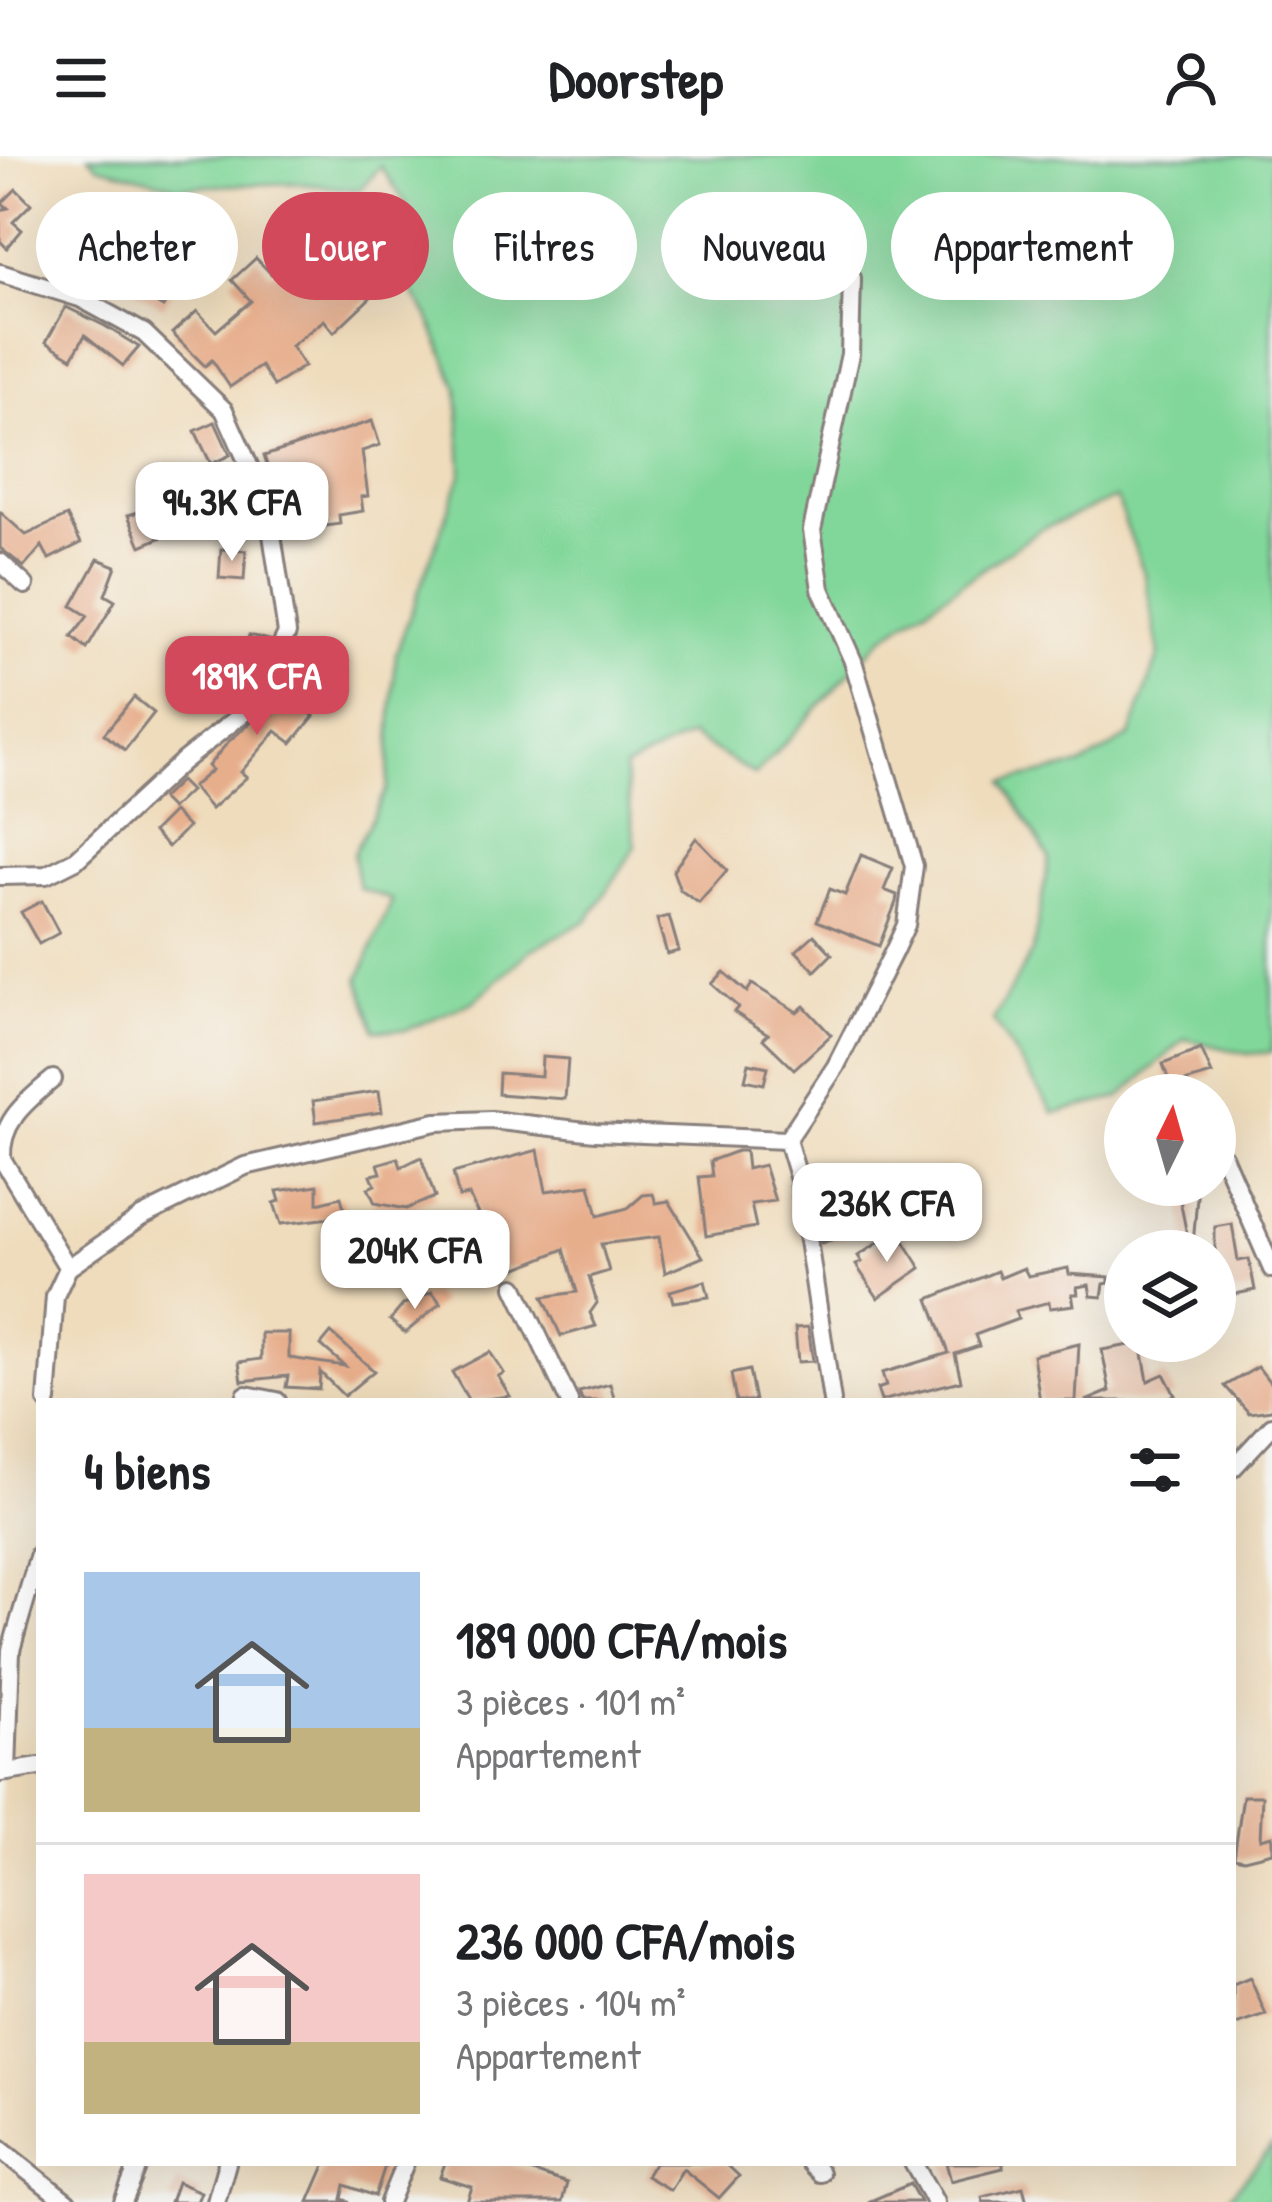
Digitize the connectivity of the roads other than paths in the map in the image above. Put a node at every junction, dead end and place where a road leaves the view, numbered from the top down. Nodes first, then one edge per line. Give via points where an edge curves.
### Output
1 (0, 273) edge
2 (851, 300) edge
3 (0, 562) edge
4 (25, 585) dead end
5 (0, 876) edge
6 (53, 1078) dead end
7 (787, 1140) junction
8 (1236, 1188) edge
9 (68, 1268) junction
10 (1272, 1269) edge
11 (515, 1287) dead end
12 (47, 1398) edge
13 (568, 1398) edge
14 (832, 1398) edge
15 (1272, 1426) edge
16 (1236, 1465) edge
17 (36, 1564) edge
18 (3, 1681) edge
19 (36, 1768) edge
20 (4, 1773) edge
21 (0, 2149) edge
22 (138, 2166) edge
23 (226, 2166) edge
24 (404, 2166) edge
25 (915, 2166) edge
26 (67, 2202) edge
27 (123, 2202) edge
28 (216, 2202) edge
29 (388, 2202) edge
30 (935, 2202) edge

1 - 5 street via 80,298 144,333 224,410 268,508 287,633 250,708 76,860 46,875
2 - 7 street via 850,354 812,530 821,589 853,661 914,866 894,951 836,1066
3 - 4 street
6 - 9 street via 0,1140 2,1159
7 - 9 street via 436,1122 245,1166 142,1216
7 - 14 street
8 - 10 street
9 - 12 street via 56,1296
11 - 13 street
15 - 16 street
17 - 18 street
18 - 20 street
19 - 20 street
21 - 26 street
22 - 27 street
23 - 28 street
24 - 29 street
25 - 30 street

